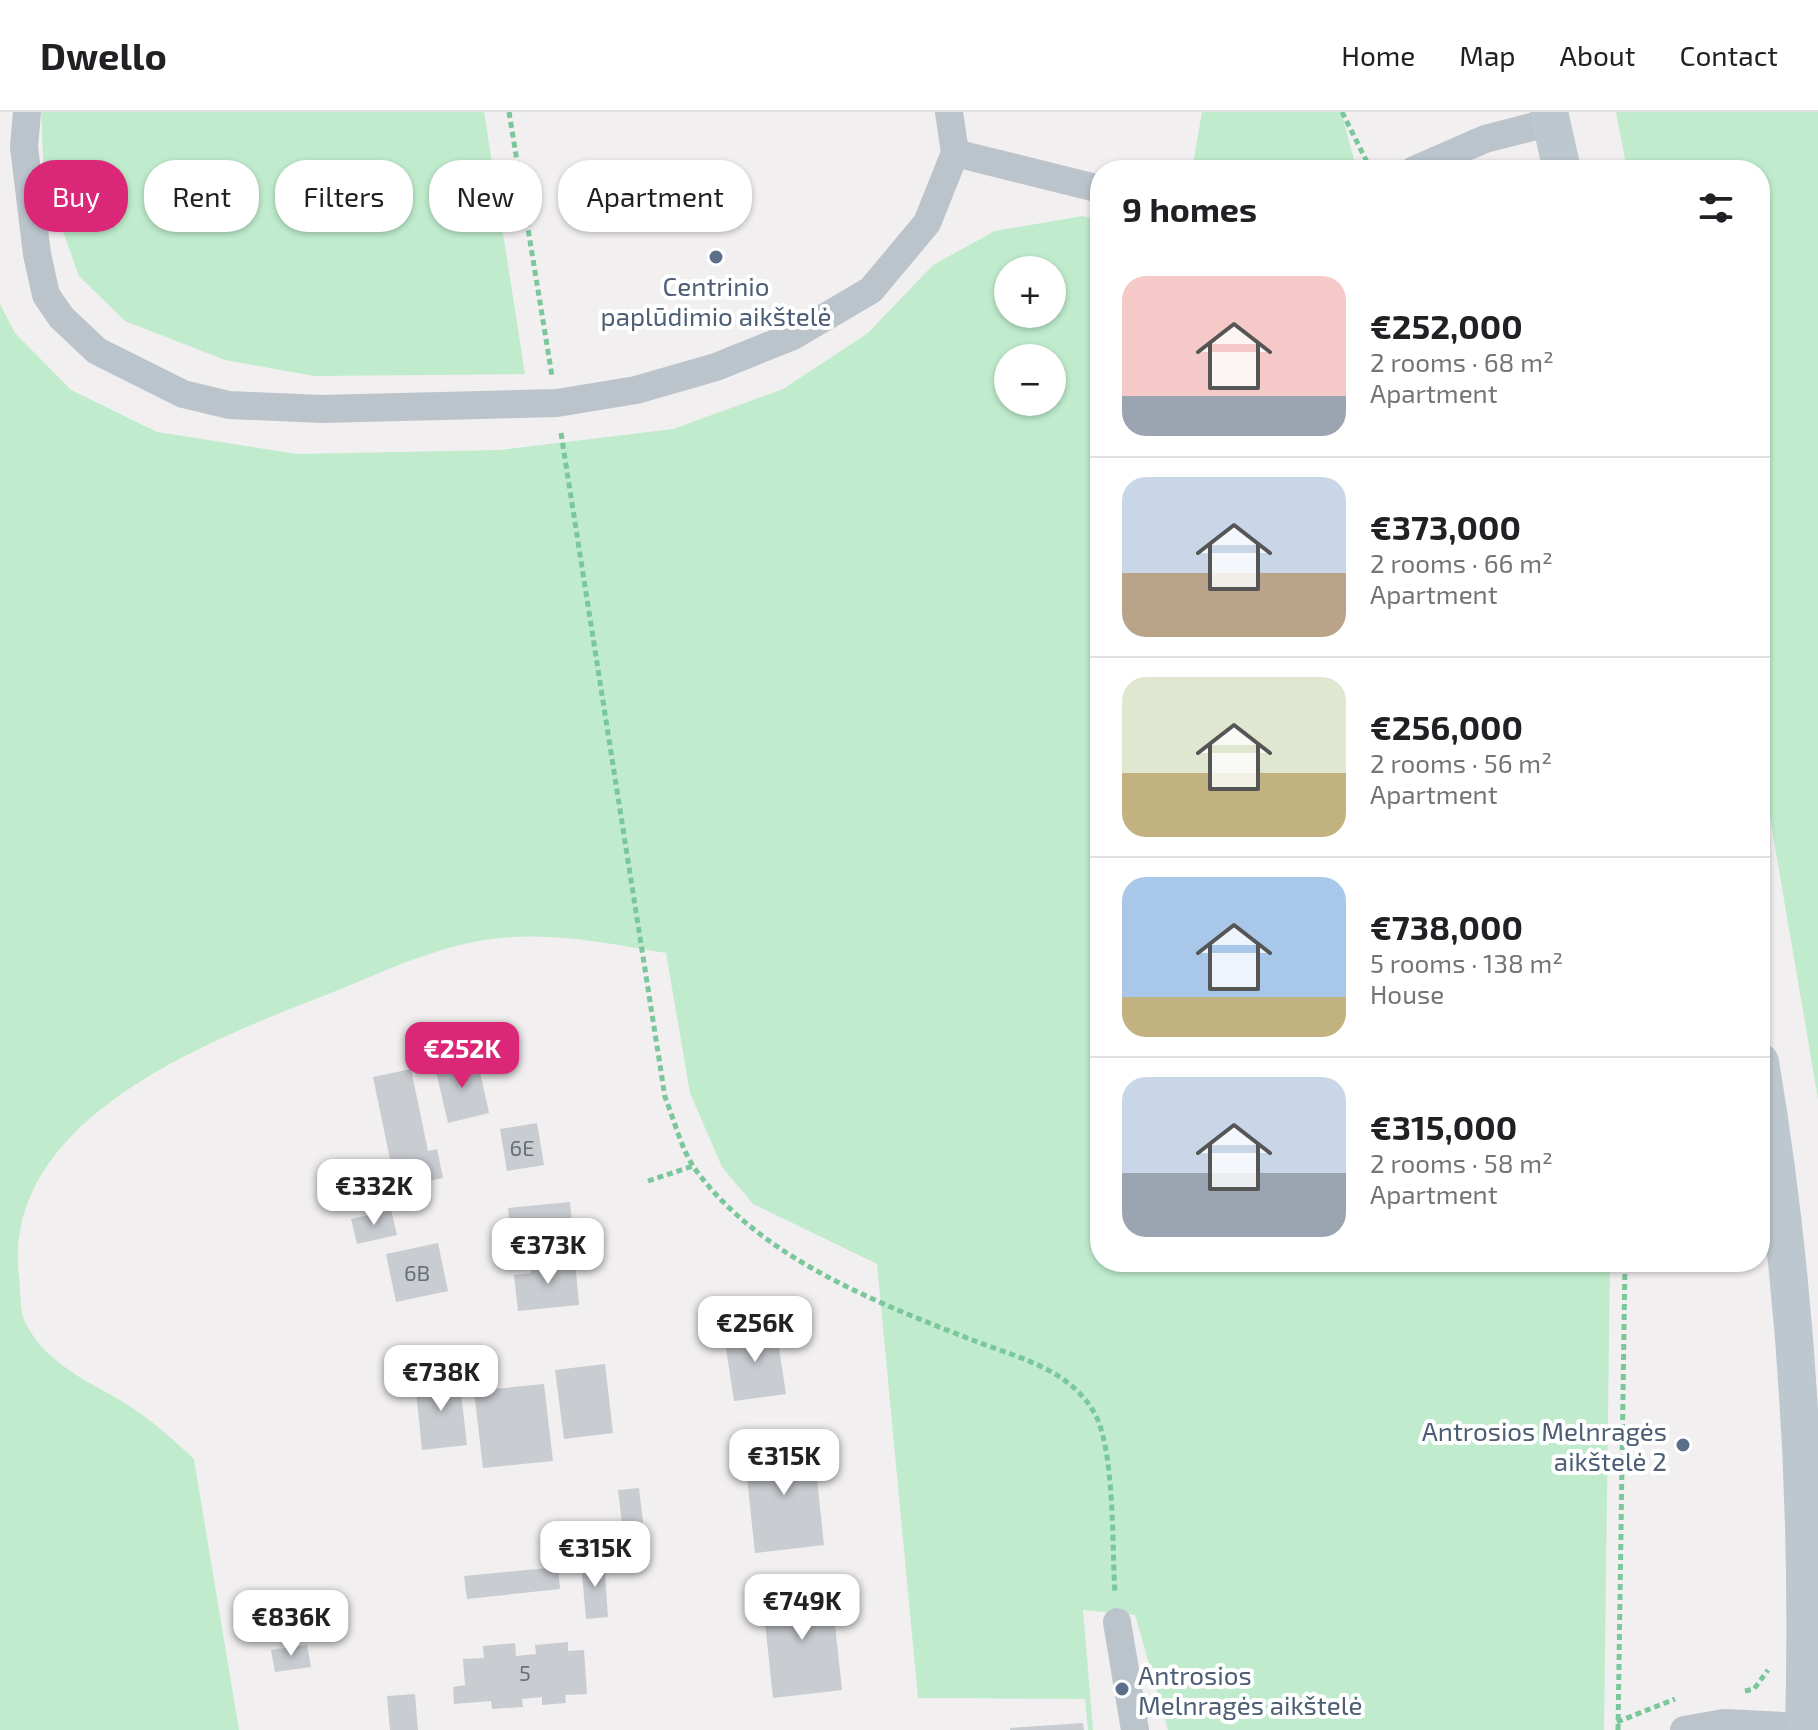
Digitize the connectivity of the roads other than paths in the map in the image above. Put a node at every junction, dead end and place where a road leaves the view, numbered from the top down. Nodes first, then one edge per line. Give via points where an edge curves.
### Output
1 (27, 112) edge
2 (949, 112) edge
3 (1550, 117) edge
4 (955, 153) junction
5 (1437, 160) edge
6 (1560, 160) edge
7 (1090, 187) edge
8 (1770, 1130) edge
9 (1117, 1622) road end
10 (1804, 1729) edge
11 (1135, 1730) edge
12 (1684, 1730) edge

1 - 4 street via 24,147 37,254 46,295 61,317 97,351 150,380 229,405 322,409 557,403 636,390 716,367 793,336 871,290 927,223
2 - 4 street
3 - 5 street
3 - 6 main road
4 - 7 street
8 - 10 main road via 1798,1385 1806,1567
9 - 11 street
10 - 12 street via 1724,1723

